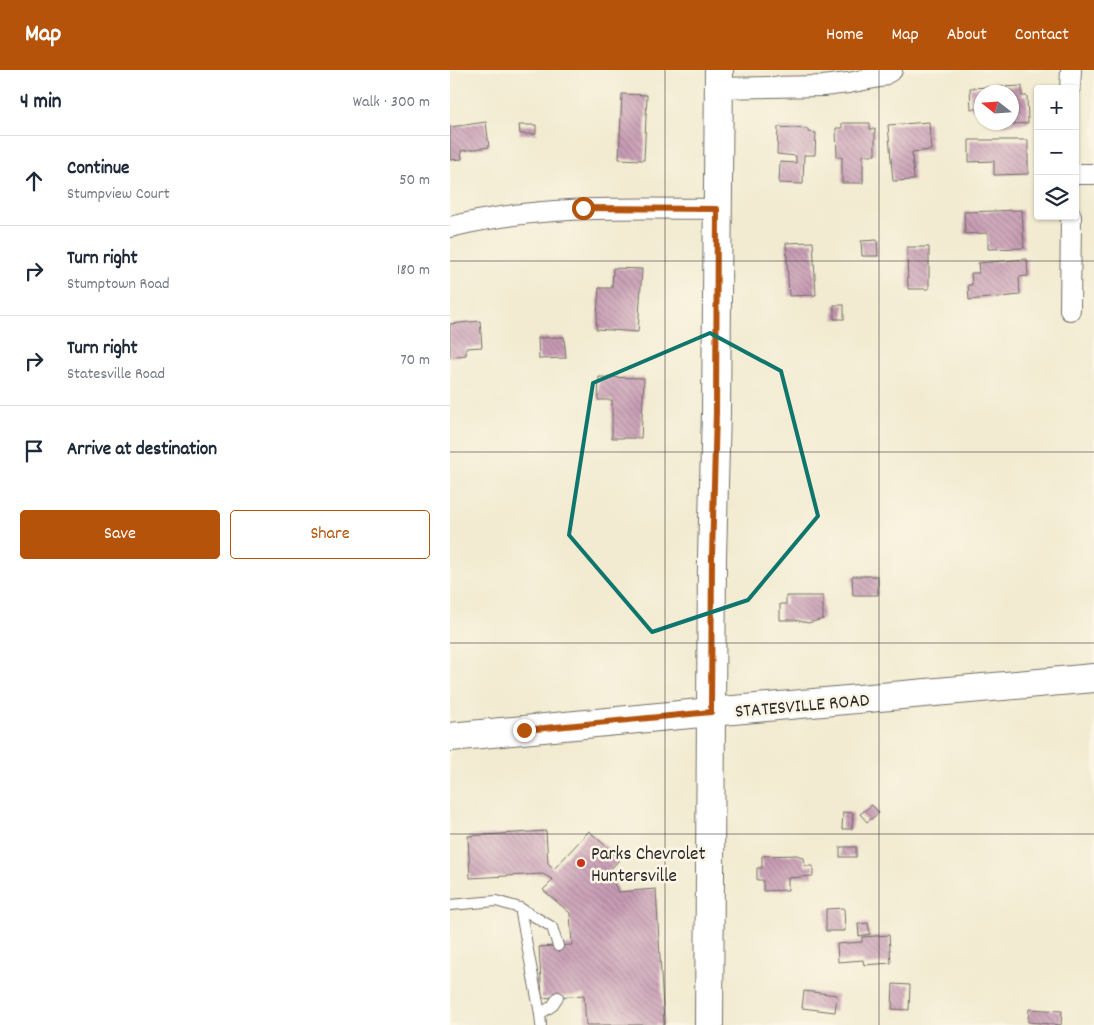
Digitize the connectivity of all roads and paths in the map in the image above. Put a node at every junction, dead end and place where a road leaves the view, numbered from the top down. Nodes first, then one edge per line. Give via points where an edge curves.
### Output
1 (892, 70) edge
2 (1070, 70) edge
3 (719, 79) edge
4 (1070, 85) edge
5 (1079, 174) edge
6 (1094, 174) edge
7 (717, 209) junction
8 (1071, 220) edge
9 (450, 227) edge
10 (1070, 310) dead end
11 (1094, 678) edge
12 (711, 712) junction
13 (450, 737) edge
14 (450, 905) edge
15 (520, 908) junction
16 (558, 946) dead end
17 (558, 997) dead end
18 (540, 1014) junction
19 (541, 1025) edge
20 (709, 1025) edge

1 - 3 street via 880,77 823,86
2 - 4 street
3 - 7 street
5 - 6 street
7 - 9 street via 583,208 527,213
7 - 12 street
8 - 10 street
11 - 12 street, STATESVILLE ROAD
12 - 13 street, STATESVILLE ROAD
12 - 20 street
14 - 15 lane via 496,901
15 - 16 lane via 552,927
15 - 18 lane
17 - 18 lane
18 - 19 lane

